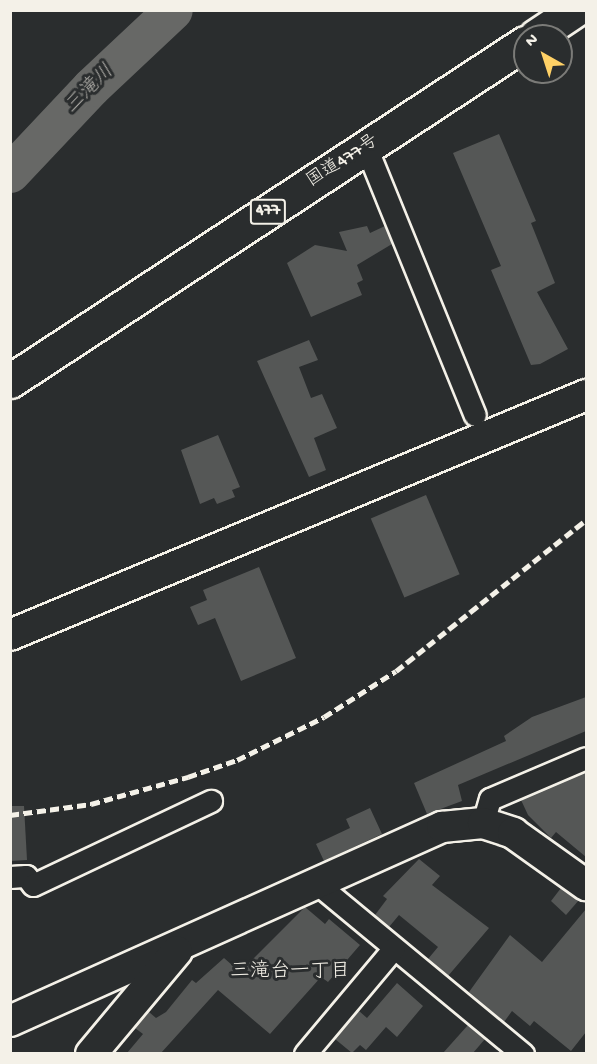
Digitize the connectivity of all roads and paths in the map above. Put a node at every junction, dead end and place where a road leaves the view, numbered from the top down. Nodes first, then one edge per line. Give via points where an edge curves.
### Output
1 (575, 10) edge
2 (554, 24) edge
3 (513, 51) edge
4 (366, 147) junction
5 (10, 381) edge
6 (586, 395) edge
7 (475, 415) dead end
8 (10, 635) edge
9 (586, 758) edge
10 (211, 801) dead end
11 (483, 823) junction
12 (10, 877) edge
13 (315, 882) junction
14 (586, 885) edge
15 (185, 942) junction
16 (394, 948) junction
17 (10, 1021) edge
18 (91, 1053) edge
19 (306, 1053) edge
20 (523, 1053) edge

1 - 2 highway
3 - 4 highway, 国道477号 / 477
4 - 5 highway, 国道477号 / 477
4 - 7 street
6 - 8 street
9 - 11 street via 490,799
10 - 12 street via 33,885 26,876
11 - 13 street via 442,827
11 - 14 street via 532,843
13 - 15 street
13 - 16 street
15 - 17 street
15 - 18 street
16 - 19 street
16 - 20 street

